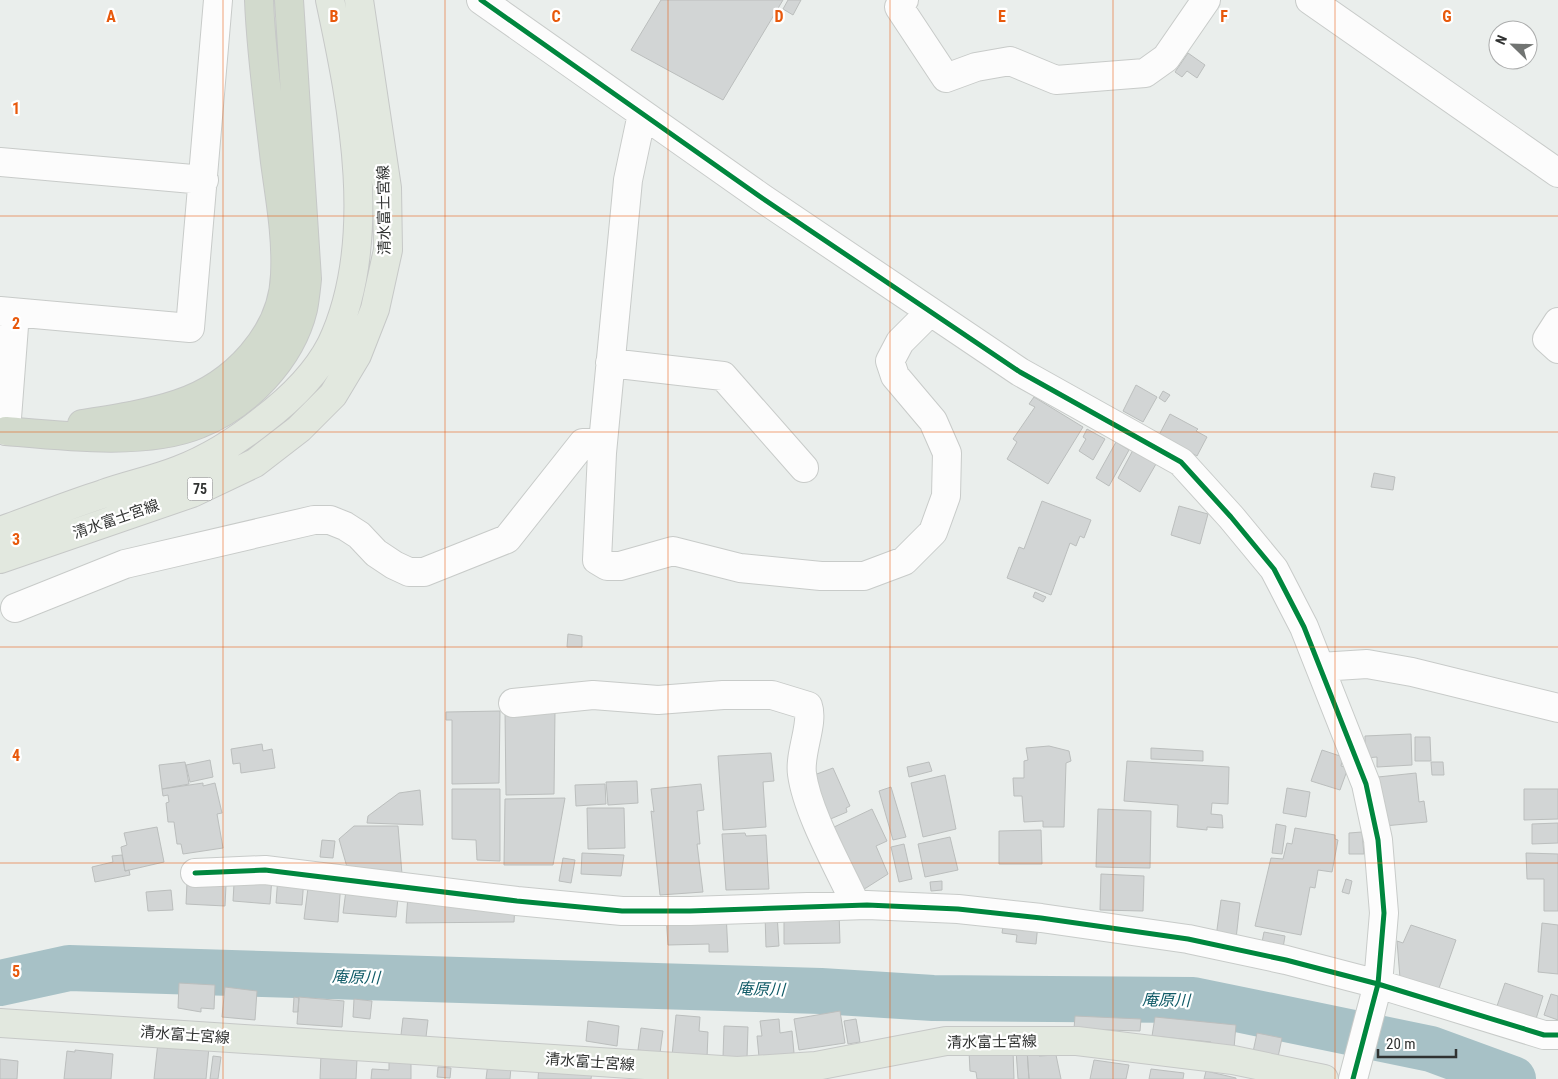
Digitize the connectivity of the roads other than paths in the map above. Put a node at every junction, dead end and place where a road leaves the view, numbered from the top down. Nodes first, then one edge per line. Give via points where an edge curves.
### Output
1 (218, 0) edge
2 (259, 0) edge
3 (290, 0) edge
4 (330, 0) edge
5 (360, 0) edge
6 (481, 0) edge
7 (904, 0) edge
8 (1206, 0) edge
9 (1310, 0) edge
10 (642, 114) junction
11 (0, 162) edge
12 (1558, 173) edge
13 (204, 180) junction
14 (8, 312) edge
15 (930, 312) junction
16 (1558, 322) edge
17 (1558, 348) edge
18 (610, 363) junction
19 (3, 430) edge
20 (603, 442) junction
21 (804, 468) dead end
22 (0, 531) edge
23 (0, 558) edge
24 (15, 608) dead end
25 (1320, 667) junction
26 (514, 703) dead end
27 (1558, 708) edge
28 (195, 873) dead end
29 (856, 905) junction
30 (1376, 992) junction
31 (0, 1023) edge
32 (1558, 1035) edge
33 (611, 1071) edge
34 (700, 1074) edge
35 (1324, 1079) edge
36 (1353, 1079) edge

1 - 13 street
2 - 19 highway via 285,276 278,309 265,336 247,362 206,391 179,404 55,429
3 - 19 highway via 307,278 303,310 274,367 228,409 199,425 169,432 98,437
4 - 22 main road, 清水富士宮線 / 75 via 351,115 358,246 348,298 330,346 307,378 278,409 242,437 180,470
5 - 23 main road, 清水富士宮線 / 75 via 387,188 388,250 375,308 357,355 333,394 299,429 255,462 192,493
6 - 10 street
7 - 8 street via 899,7 946,78 976,66 1010,61 1056,80 1144,72 1166,58
9 - 12 street
10 - 15 street
10 - 18 street via 628,180
11 - 13 street
13 - 14 street via 190,328
14 - 19 street
15 - 20 street via 900,342 890,361 895,376 933,421 947,453 946,496 933,532 904,561 864,576 821,576 740,568 673,551 620,566 607,566 597,560 596,545
15 - 25 street via 1020,372 1181,462 1274,569 1304,627
16 - 17 street via 1547,338
18 - 20 street
18 - 21 street via 722,376
20 - 24 street via 583,443 507,539 424,572 409,572 394,565 376,554 346,526 330,520 314,520 126,564
25 - 27 street via 1367,664
25 - 30 street via 1366,784 1378,840 1384,913
26 - 29 street via 593,695 658,700 772,695 808,706 811,715 804,741 802,772 806,795
28 - 29 street via 265,870 622,911
29 - 30 street via 967,910 1188,939 1286,960
30 - 32 street
30 - 36 street
31 - 33 main road, 清水富士宮線
33 - 34 main road, 清水富士宮線
34 - 35 main road, 清水富士宮線 via 816,1066 946,1041 1078,1041 1233,1060

